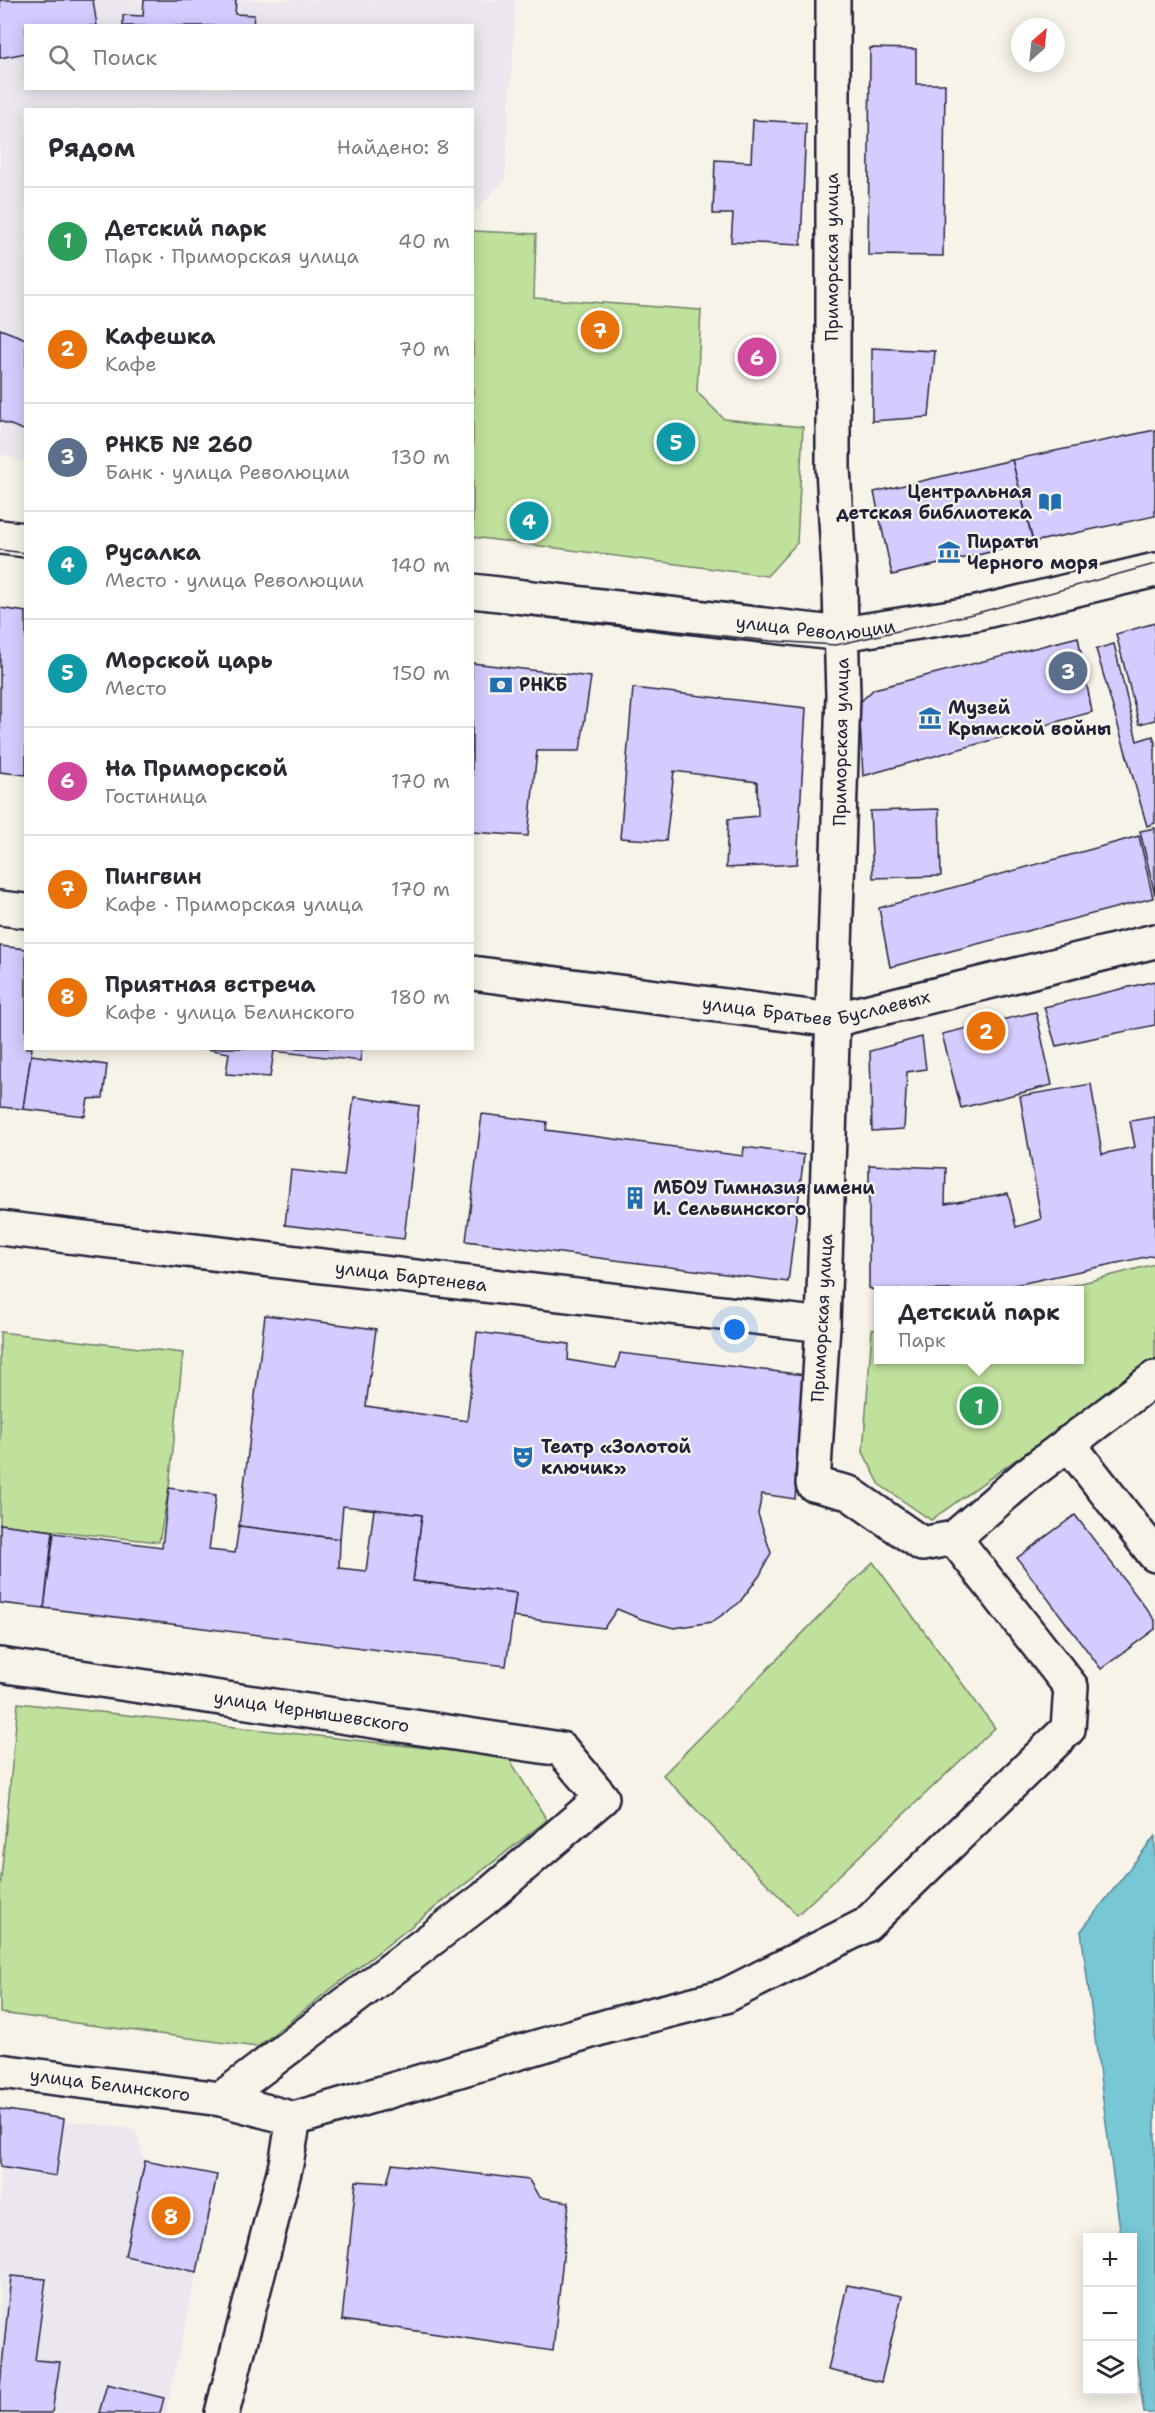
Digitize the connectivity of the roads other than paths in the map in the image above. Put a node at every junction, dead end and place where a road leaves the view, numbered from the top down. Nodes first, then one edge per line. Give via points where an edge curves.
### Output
1 (833, 0) edge
2 (0, 537) edge
3 (24, 540) edge
4 (1155, 570) edge
5 (474, 591) edge
6 (842, 634) junction
7 (0, 908) edge
8 (24, 911) edge
9 (1155, 941) edge
10 (474, 973) edge
11 (833, 1020) junction
12 (0, 1228) edge
13 (823, 1325) junction
14 (1155, 1378) edge
15 (1068, 1443) junction
16 (954, 1538) junction
17 (1155, 1555) edge
18 (0, 1665) edge
19 (0, 2071) edge
20 (221, 2099) junction
21 (294, 2119) junction
22 (222, 2413) edge

1 - 6 street, Приморская улица via 833,468
2 - 3 street
4 - 6 street, улица Революции via 977,613
5 - 6 street, улица Революции
6 - 11 street, Приморская улица
7 - 8 street
9 - 11 street, улица Братьев Буслаевых
10 - 11 street, улица Братьев Буслаевых
11 - 13 street, Приморская улица
12 - 13 street, улица Бартенева
13 - 16 street, Приморская улица via 813,1484 849,1493 922,1544
14 - 15 street
15 - 16 street
15 - 17 street
16 - 21 street via 1071,1687 1068,1729 866,1924 724,1996 608,2026
18 - 20 street, улица Чернышевского via 561,1749 602,1798 483,1899
19 - 20 street, улица Белинского
20 - 21 street, улица Белинского
21 - 22 street

